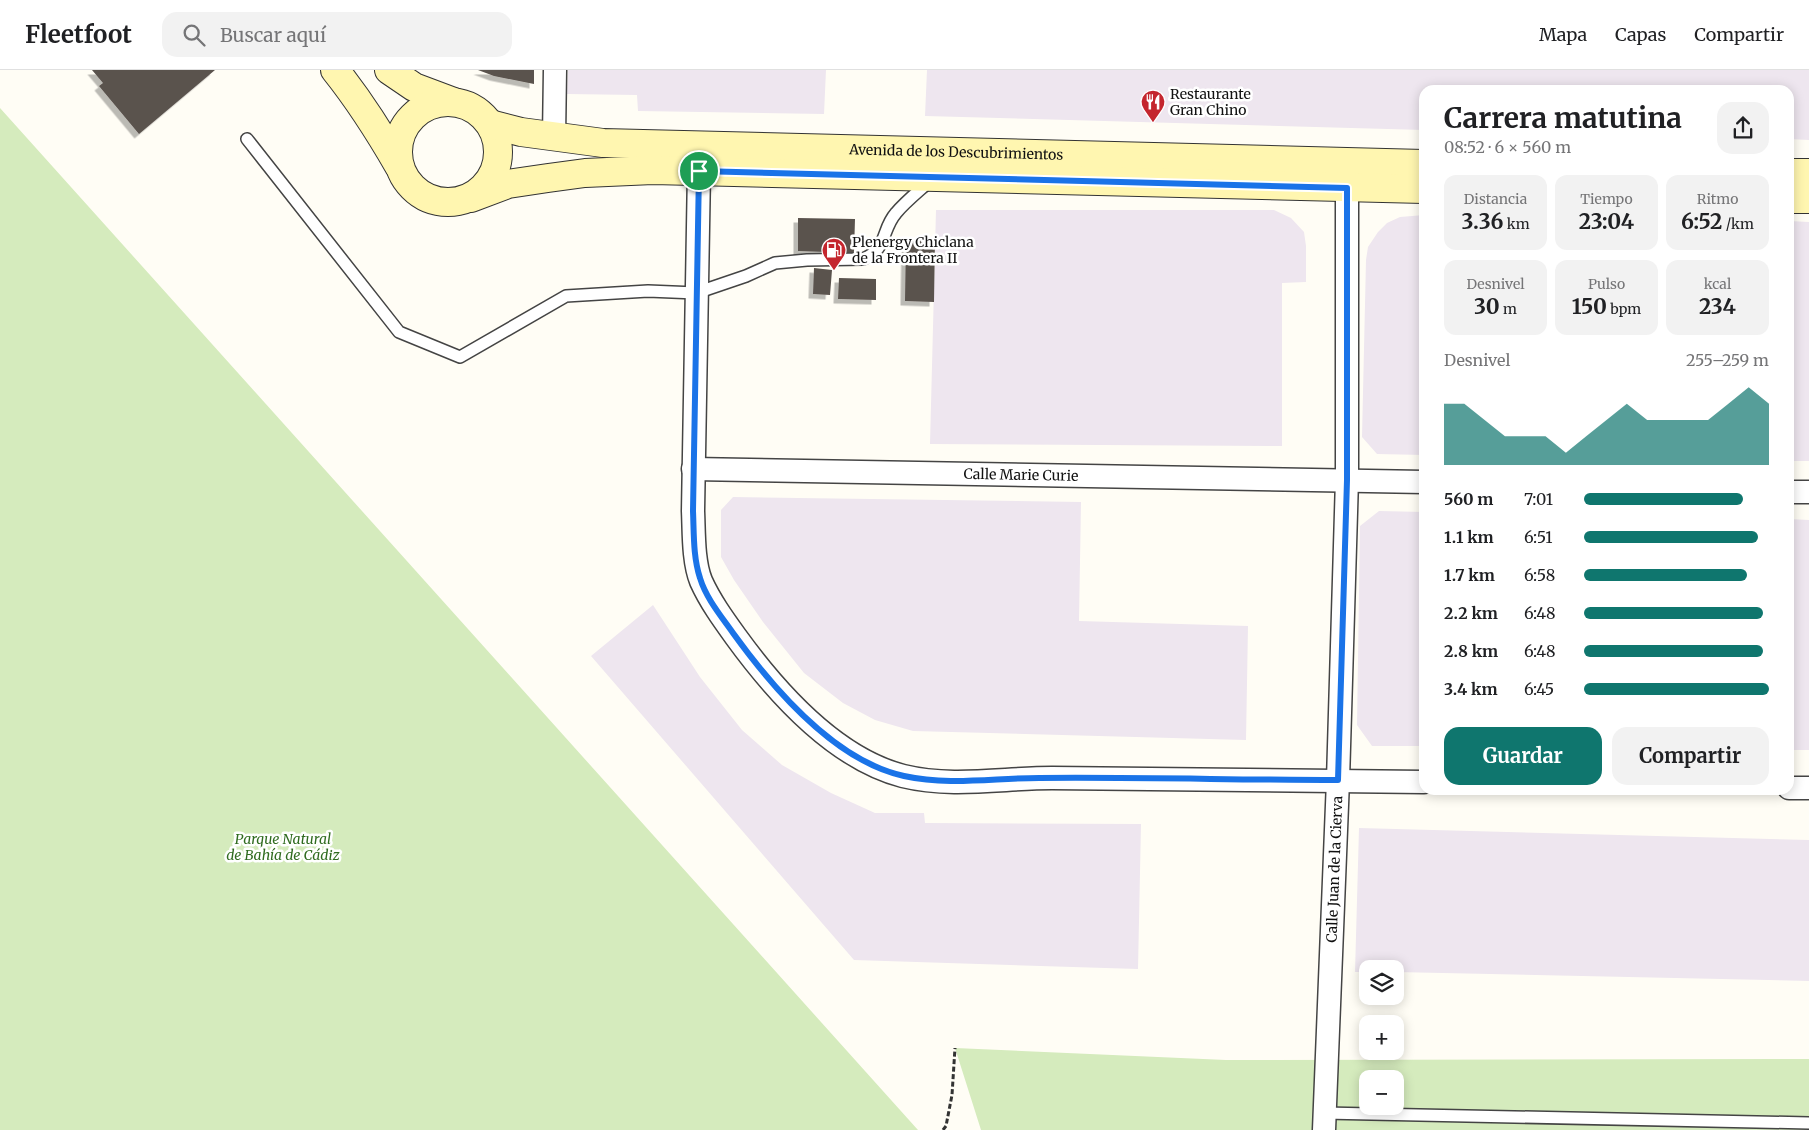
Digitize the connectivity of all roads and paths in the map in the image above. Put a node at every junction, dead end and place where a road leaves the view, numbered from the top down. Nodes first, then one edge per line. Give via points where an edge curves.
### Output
1 (335, 70) edge
2 (389, 70) edge
3 (555, 70) edge
4 (454, 102) junction
5 (490, 124) junction
6 (554, 137) junction
7 (247, 139) dead end
8 (1419, 164) edge
9 (400, 168) junction
10 (699, 171) junction
11 (1794, 173) edge
12 (1809, 173) edge
13 (934, 177) junction
14 (1347, 188) junction
15 (1419, 190) edge
16 (471, 198) junction
17 (1794, 198) edge
18 (1809, 199) edge
19 (696, 293) junction
20 (693, 469) junction
21 (1347, 480) junction
22 (1419, 482) edge
23 (1794, 492) edge
24 (1809, 492) edge
25 (1338, 780) junction
26 (1419, 782) edge
27 (1794, 788) edge
28 (1809, 788) edge
29 (955, 1048) dead end
30 (1324, 1122) edge
31 (1809, 1123) edge
32 (943, 1130) edge

1 - 9 main road via 372,121
2 - 4 main road via 414,87
3 - 6 street
4 - 5 main road via 480,113
4 - 9 main road via 439,102 414,115 399,139
5 - 6 main road, Avenida de los Descubrimientos
5 - 16 main road via 496,137 497,165 491,178
6 - 8 main road, Avenida de los Descubrimientos via 603,143
7 - 19 lane via 399,332 460,356 566,296 648,291
9 - 16 main road via 416,191 429,199 457,202
10 - 13 main road, Avenida de los Descubrimientos
10 - 16 main road, Avenida de los Descubrimientos via 585,173 508,184
10 - 19 street
11 - 12 main road
13 - 14 main road, Avenida de los Descubrimientos
13 - 19 lane via 895,214 883,242 871,256 775,263
14 - 15 main road, Avenida de los Descubrimientos
14 - 21 street, Calle Juan de la Cierva
17 - 18 main road
19 - 20 street
20 - 21 street, Calle Marie Curie
20 - 25 street via 695,547 700,579 716,610 750,657 786,698 827,736 866,762 903,776 955,782 1037,778
21 - 22 street, Calle Marie Curie
21 - 25 street, Calle Juan de la Cierva
23 - 24 street
25 - 26 street
25 - 30 street, Calle Juan de la Cierva
27 - 28 street
29 - 32 path via 952,1095
30 - 31 lane

